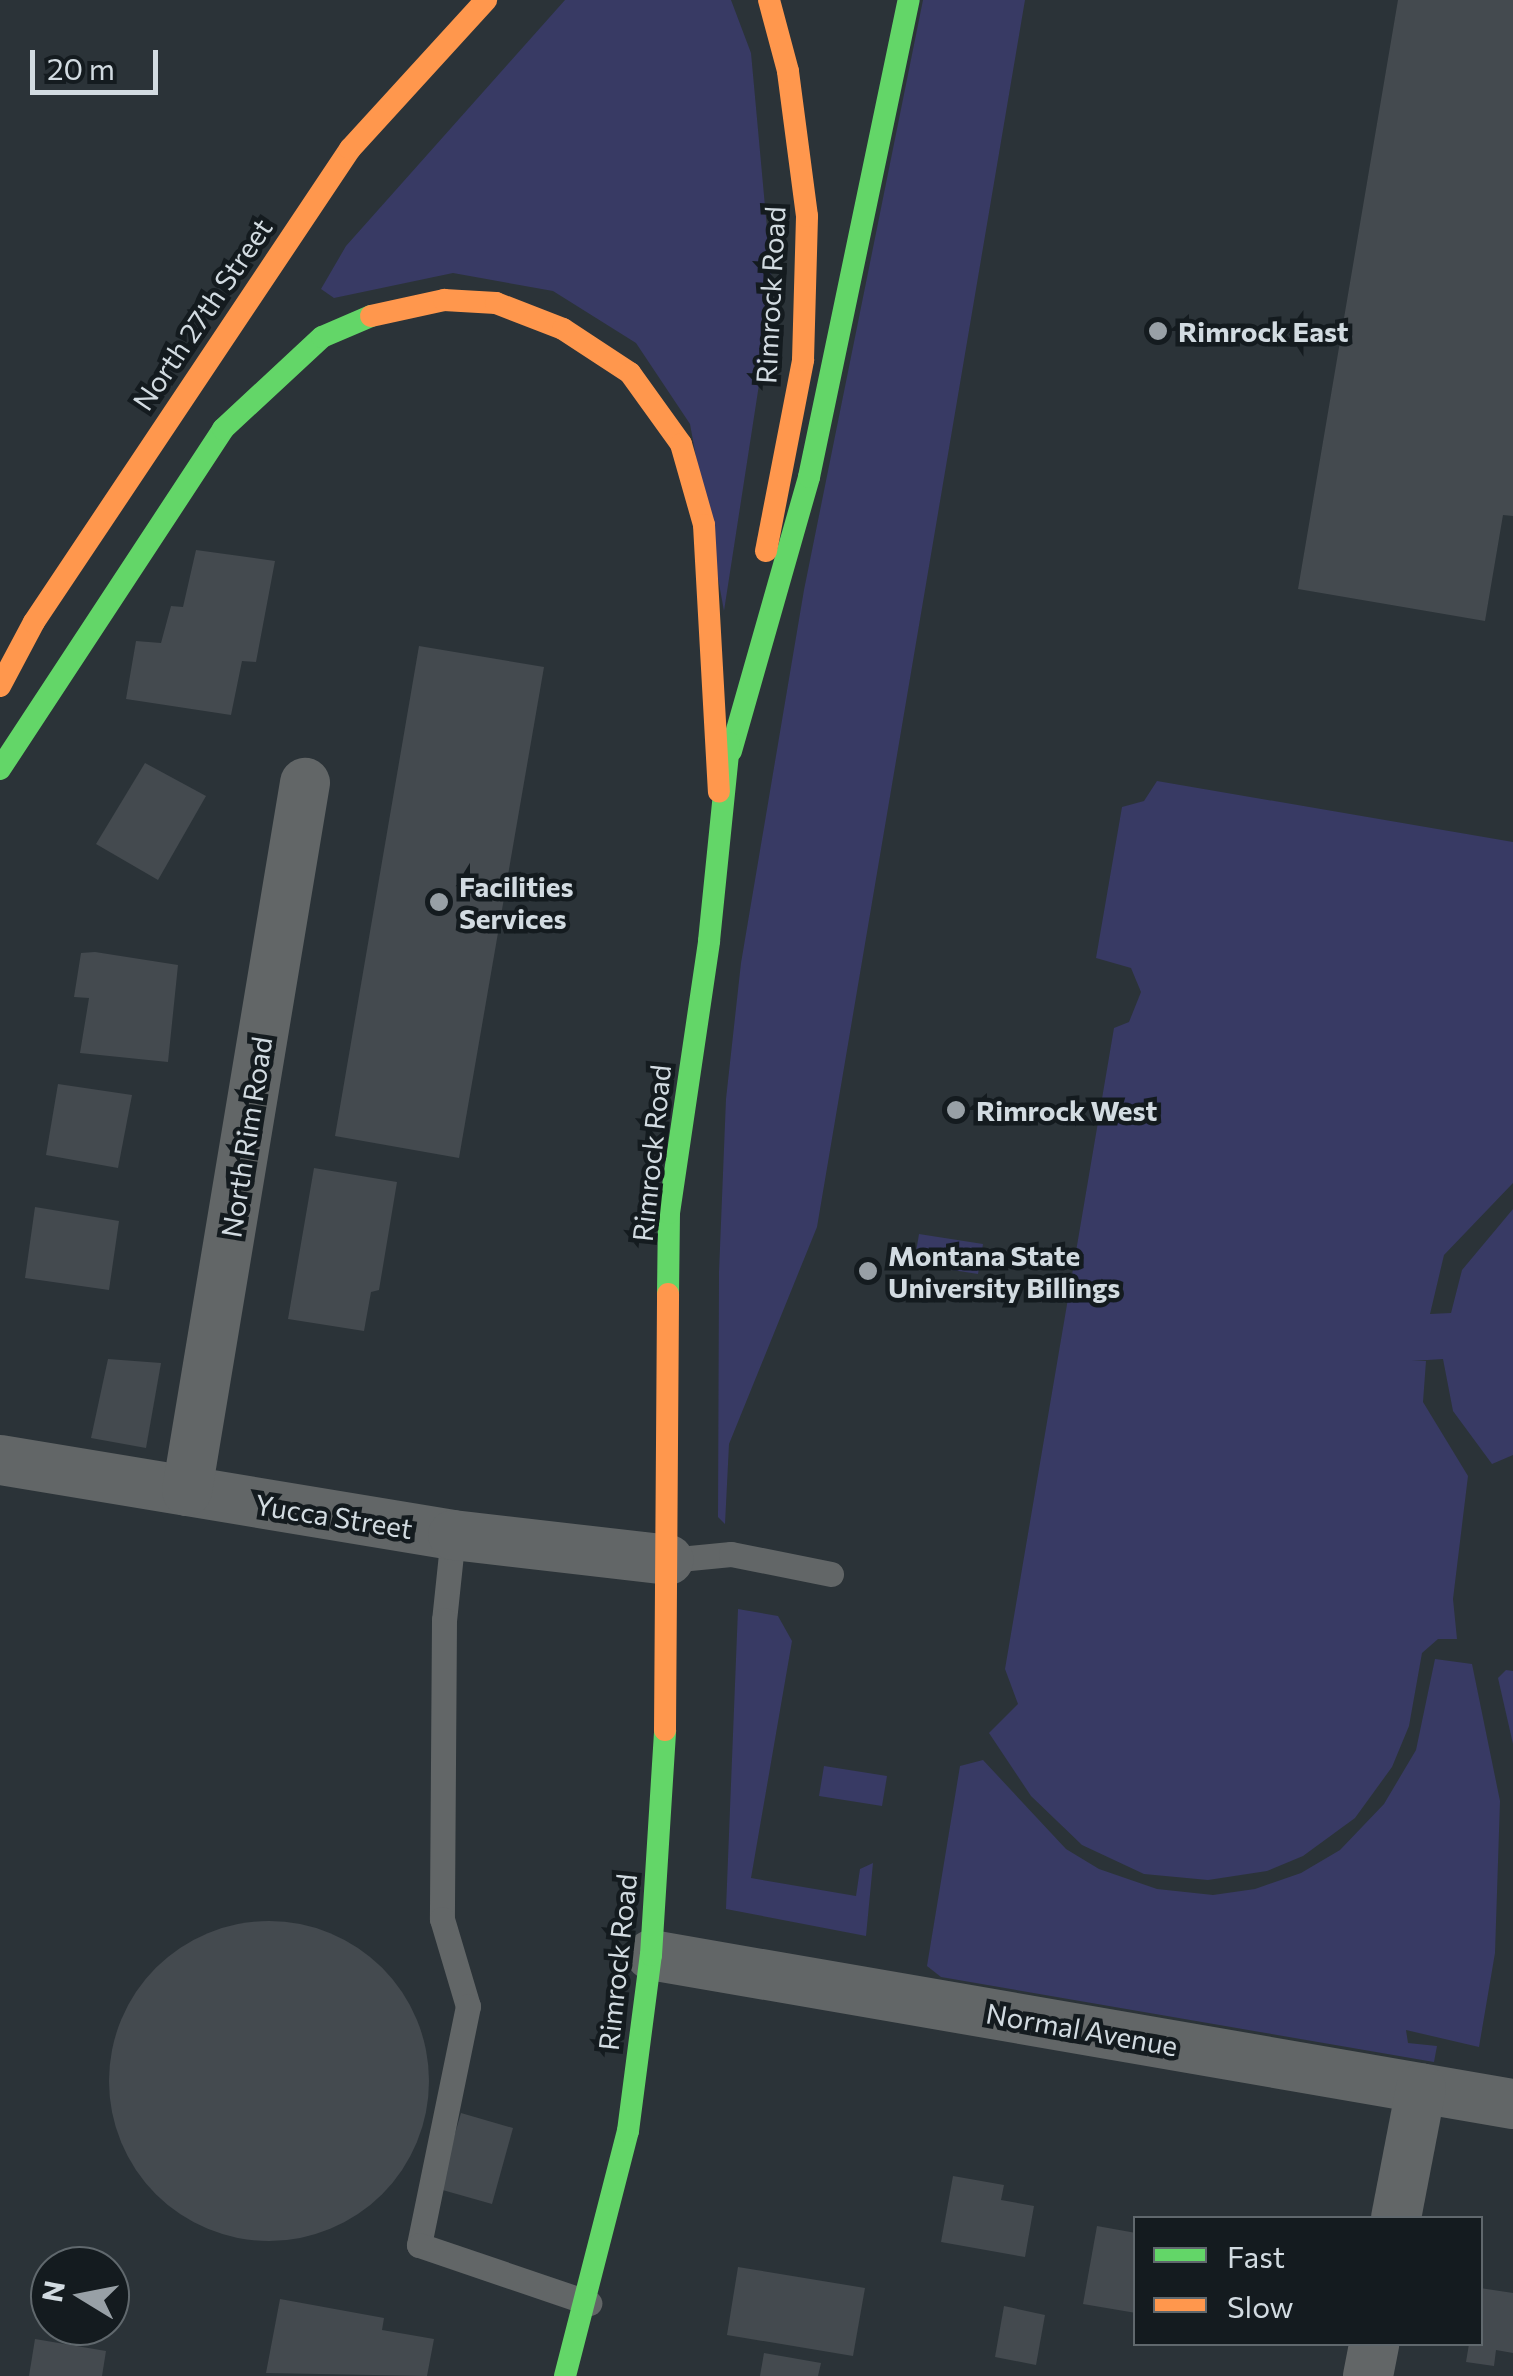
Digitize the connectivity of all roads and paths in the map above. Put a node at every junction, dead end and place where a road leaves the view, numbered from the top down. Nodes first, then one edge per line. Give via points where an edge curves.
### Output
1 (486, 0) edge
2 (769, 0) edge
3 (910, 0) edge
4 (0, 686) edge
5 (0, 769) edge
6 (305, 783) dead end
7 (719, 792) junction
8 (0, 1460) edge
9 (187, 1492) junction
10 (454, 1535) junction
11 (669, 1560) junction
12 (831, 1574) dead end
13 (652, 1955) junction
14 (1420, 2088) junction
15 (1513, 2104) edge
16 (1396, 2216) edge
17 (589, 2303) junction
18 (1374, 2346) edge
19 (565, 2376) edge
20 (1368, 2376) edge

1 - 4 main road, North 27th Street via 350,150 44,606
2 - 7 main road, Rimrock Road via 788,71 807,216 803,360
3 - 7 main road via 808,477
5 - 7 main road via 223,429 322,337 375,314 444,300 496,303 564,329 630,372 681,444 704,525
6 - 9 street, North Rim Road
7 - 11 main road, Rimrock Road via 709,941 670,1214
8 - 9 street, Yucca Street
9 - 10 street, Yucca Street
10 - 11 street, Yucca Street
10 - 17 lane via 444,1620 442,1919 468,2006 419,2245
11 - 12 lane via 731,1554
11 - 13 main road, Rimrock Road
13 - 14 street, Normal Avenue
13 - 17 main road, Rimrock Road via 628,2130
14 - 15 street, Normal Avenue
14 - 16 street
17 - 19 main road, Rimrock Road
18 - 20 street

